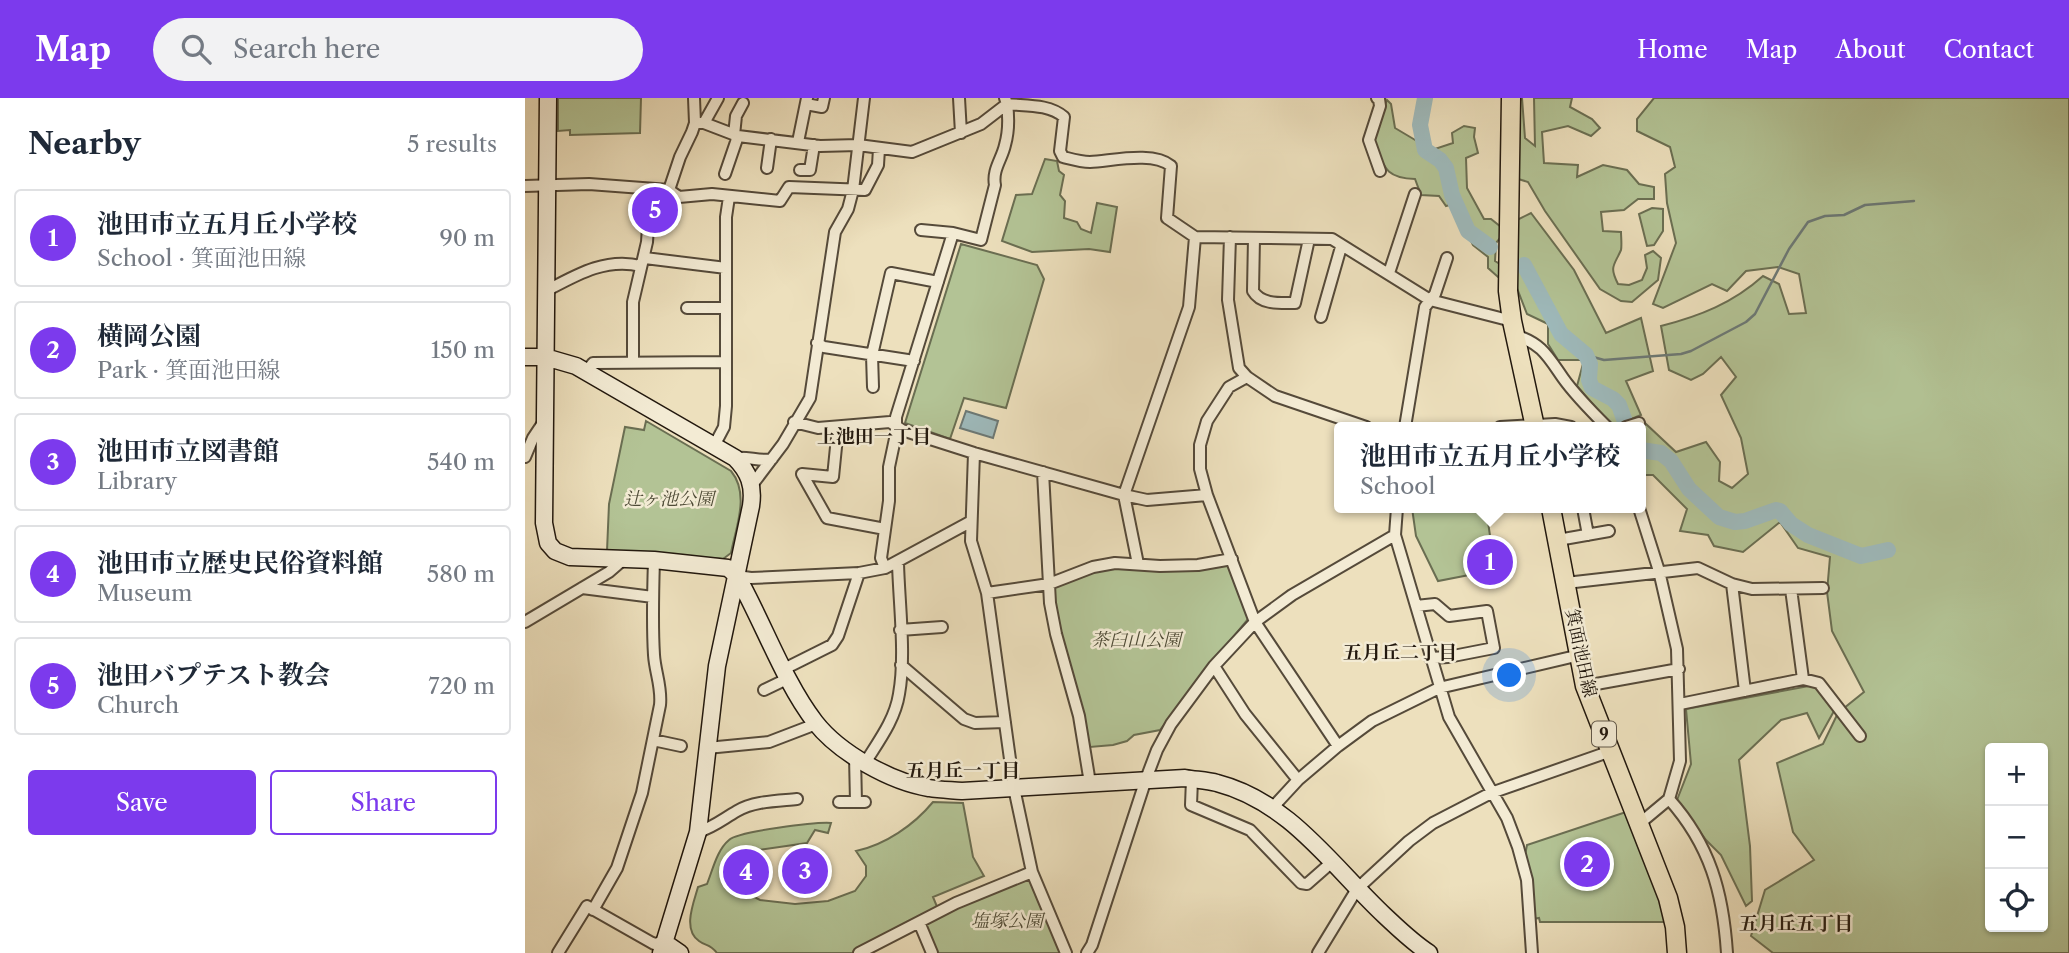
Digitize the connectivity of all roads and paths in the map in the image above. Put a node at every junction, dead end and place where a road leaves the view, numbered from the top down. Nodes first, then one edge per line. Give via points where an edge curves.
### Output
1 (548, 98) edge
2 (694, 98) edge
3 (718, 98) edge
4 (824, 98) edge
5 (864, 98) edge
6 (959, 98) edge
7 (1377, 98) edge
8 (1511, 98) edge
9 (806, 101) edge
10 (1006, 101) edge
11 (743, 103) dead end
12 (1044, 103) edge
13 (699, 123) junction
14 (961, 133) junction
15 (736, 135) junction
16 (771, 139) junction
17 (798, 142) junction
18 (814, 145) junction
19 (858, 145) junction
20 (879, 149) junction
21 (767, 168) dead end
22 (800, 170) dead end
23 (1380, 171) dead end
24 (725, 174) dead end
25 (525, 186) edge
26 (547, 186) junction
27 (641, 188) junction
28 (669, 190) junction
29 (853, 190) junction
30 (1415, 194) dead end
31 (729, 197) junction
32 (921, 230) dead end
33 (953, 233) junction
34 (1195, 237) junction
35 (1230, 237) junction
36 (1254, 238) junction
37 (1309, 239) junction
38 (1341, 247) junction
39 (1447, 258) dead end
40 (643, 262) junction
41 (726, 268) junction
42 (1389, 273) junction
43 (938, 282) junction
44 (546, 291) junction
45 (1430, 300) junction
46 (726, 307) junction
47 (687, 308) dead end
48 (1321, 317) dead end
49 (1513, 328) junction
50 (817, 343) junction
51 (872, 355) junction
52 (525, 357) edge
53 (545, 357) junction
54 (914, 361) junction
55 (633, 362) junction
56 (726, 362) junction
57 (586, 372) junction
58 (1247, 377) junction
59 (873, 387) dead end
60 (794, 422) junction
61 (1351, 422) edge
62 (1406, 422) edge
63 (1533, 422) edge
64 (1602, 422) edge
65 (543, 423) junction
66 (897, 425) junction
67 (838, 427) junction
68 (714, 446) junction
69 (974, 453) junction
70 (525, 457) edge
71 (735, 458) junction
72 (772, 459) junction
73 (1043, 472) junction
74 (752, 485) junction
75 (1124, 495) junction
76 (1207, 495) junction
77 (1397, 513) edge
78 (1552, 513) edge
79 (1584, 513) edge
80 (1641, 513) edge
81 (970, 522) junction
82 (885, 529) junction
83 (1609, 531) dead end
84 (1395, 535) junction
85 (1588, 535) junction
86 (1558, 540) junction
87 (624, 559) junction
88 (1231, 559) junction
89 (655, 560) junction
90 (898, 563) junction
91 (1138, 564) junction
92 (885, 568) junction
93 (1659, 571) junction
94 (859, 573) junction
95 (737, 576) junction
96 (1566, 583) junction
97 (1049, 584) junction
98 (1731, 584) junction
99 (582, 588) junction
100 (1823, 588) dead end
101 (1791, 589) junction
102 (987, 593) junction
103 (653, 597) junction
104 (1416, 606) junction
105 (525, 622) edge
106 (1255, 622) junction
107 (942, 627) dead end
108 (900, 630) junction
109 (1580, 655) junction
110 (1430, 658) junction
111 (901, 665) junction
112 (1214, 666) junction
113 (1679, 669) junction
114 (787, 674) junction
115 (1803, 679) junction
116 (1585, 686) junction
117 (1439, 688) junction
118 (764, 690) dead end
119 (1745, 691) junction
120 (1680, 704) junction
121 (1005, 722) junction
122 (816, 724) junction
123 (1860, 736) dead end
124 (653, 740) junction
125 (681, 746) dead end
126 (1338, 746) junction
127 (707, 748) junction
128 (1611, 751) junction
129 (860, 760) junction
130 (1146, 779) junction
131 (1192, 779) junction
132 (1299, 780) junction
133 (1090, 783) junction
134 (1014, 788) junction
135 (1491, 793) junction
136 (797, 799) dead end
137 (1669, 799) junction
138 (839, 802) dead end
139 (1273, 807) junction
140 (1639, 824) junction
141 (698, 832) junction
142 (1332, 862) junction
143 (1032, 872) junction
144 (1357, 889) junction
145 (593, 910) junction
146 (919, 922) junction
147 (662, 948) edge
148 (558, 953) edge
149 (680, 953) edge
150 (859, 953) edge
151 (932, 953) edge
152 (1066, 953) edge
153 (1087, 953) edge
154 (1318, 953) edge
155 (1429, 953) edge
156 (1532, 953) edge
157 (1677, 953) edge
158 (1727, 953) edge

1 - 26 street
2 - 13 street
3 - 13 street
4 - 9 street via 822,107
5 - 19 street
6 - 14 street
7 - 23 street via 1380,106 1369,141
8 - 49 main road via 1508,291
9 - 17 street
10 - 12 street
10 - 14 street via 981,124
10 - 33 street via 1005,149 981,240
11 - 15 street via 736,116
12 - 34 street via 1064,117 1063,157 1088,162 1164,160 1171,166 1167,218
13 - 15 street
13 - 28 street
14 - 20 street via 912,152
15 - 16 street
15 - 24 street
16 - 17 street
16 - 21 street
17 - 18 street
18 - 19 street
18 - 22 street via 810,170
19 - 20 street
19 - 29 street
20 - 29 street via 878,165 865,190
25 - 26 street
26 - 27 street
26 - 44 street
27 - 28 street
27 - 40 street via 648,227
28 - 31 street via 679,197
29 - 31 street via 789,187 780,201
29 - 50 street via 835,232
30 - 42 street
31 - 41 street
32 - 33 street
33 - 43 street
34 - 35 street
34 - 75 street via 1189,307
35 - 36 street
35 - 58 street via 1228,300 1239,368
36 - 37 street
36 - 37 street via 1253,291 1256,297 1273,303 1295,303
37 - 38 street via 1332,239
38 - 42 street
38 - 48 street
39 - 45 street
40 - 41 street
40 - 44 street via 611,263
40 - 55 street via 633,302
41 - 46 street
42 - 45 street
43 - 51 street via 891,273
43 - 54 street
44 - 53 street
45 - 49 street
45 - 62 street
46 - 47 street
46 - 56 street
49 - 63 main road
49 - 64 street via 1552,359 1563,379
50 - 51 street
50 - 60 street via 810,398
51 - 54 street
51 - 59 street
52 - 53 street
53 - 57 street
53 - 65 street
54 - 66 street
55 - 56 street
55 - 57 street via 593,363
56 - 68 street via 724,427
57 - 68 street
58 - 61 street via 1275,396
58 - 76 street via 1229,387 1207,421 1200,445
60 - 67 street
60 - 72 street
65 - 70 street
65 - 87 street via 548,543 570,557
66 - 67 street
66 - 69 street
66 - 82 street
67 - 82 street via 833,477 802,474 827,518
68 - 71 street
69 - 73 street
69 - 81 street
71 - 72 street
71 - 74 street
72 - 74 street
73 - 75 street
73 - 97 street
74 - 95 street
75 - 76 street via 1147,500
75 - 91 street
76 - 88 street
77 - 84 street
78 - 86 main road, 箕面池田線 / 9
79 - 85 street
80 - 93 street
81 - 90 street
81 - 102 street
82 - 92 street via 881,558
83 - 85 street
84 - 104 street
84 - 106 street
85 - 86 street
86 - 96 main road, 箕面池田線 / 9
87 - 89 street
87 - 99 street
88 - 91 street via 1199,565
88 - 106 street
89 - 95 street via 728,568
89 - 103 street
90 - 92 street
90 - 108 street
91 - 97 street via 1115,563
92 - 94 street
93 - 96 street
93 - 98 street via 1698,568
93 - 113 street
94 - 95 street
94 - 114 street via 832,645
95 - 114 street
95 - 127 street via 717,666
96 - 109 main road, 箕面池田線 / 9
97 - 102 street
97 - 133 street
98 - 101 street
98 - 119 street
99 - 103 street
99 - 105 street
100 - 101 street
101 - 115 street
102 - 121 street
103 - 124 street via 654,662 661,693
104 - 110 street
104 - 110 street via 1435,604 1449,616 1487,611 1495,648
106 - 112 street
106 - 126 street
107 - 108 street
108 - 111 street
109 - 116 main road, 箕面池田線 / 9
109 - 117 street
110 - 117 street
111 - 121 street via 964,719
111 - 129 street via 899,695 890,723
112 - 130 street via 1171,724
112 - 132 street
113 - 116 street
113 - 120 street
114 - 118 street
114 - 122 street
115 - 119 street
115 - 123 street via 1819,683
116 - 128 main road, 箕面池田線 / 9
117 - 126 street via 1372,721
117 - 135 street via 1449,718
119 - 120 street
120 - 137 street via 1680,761
121 - 134 street
122 - 127 street via 769,742
122 - 129 street
124 - 125 street
124 - 145 street via 642,793 617,868
126 - 132 street
127 - 141 street
128 - 135 street
128 - 140 main road, 箕面池田線 / 9
129 - 134 street via 928,788
129 - 138 street via 860,802
130 - 131 street
130 - 133 street
130 - 153 street
131 - 139 street via 1217,783
131 - 142 street via 1191,805 1250,830 1301,883 1307,884
132 - 139 street
133 - 134 street
134 - 143 street
135 - 144 street via 1433,823
135 - 156 street via 1507,818 1527,880
136 - 141 street via 752,804
137 - 140 street
137 - 158 street via 1707,853 1724,913
139 - 142 street
140 - 157 main road, 箕面池田線 / 9 via 1668,898
141 - 147 street
142 - 144 street
143 - 146 street
143 - 152 street
144 - 154 street
144 - 155 street
145 - 147 street
145 - 148 street via 587,906
146 - 150 street
146 - 151 street
147 - 149 street

